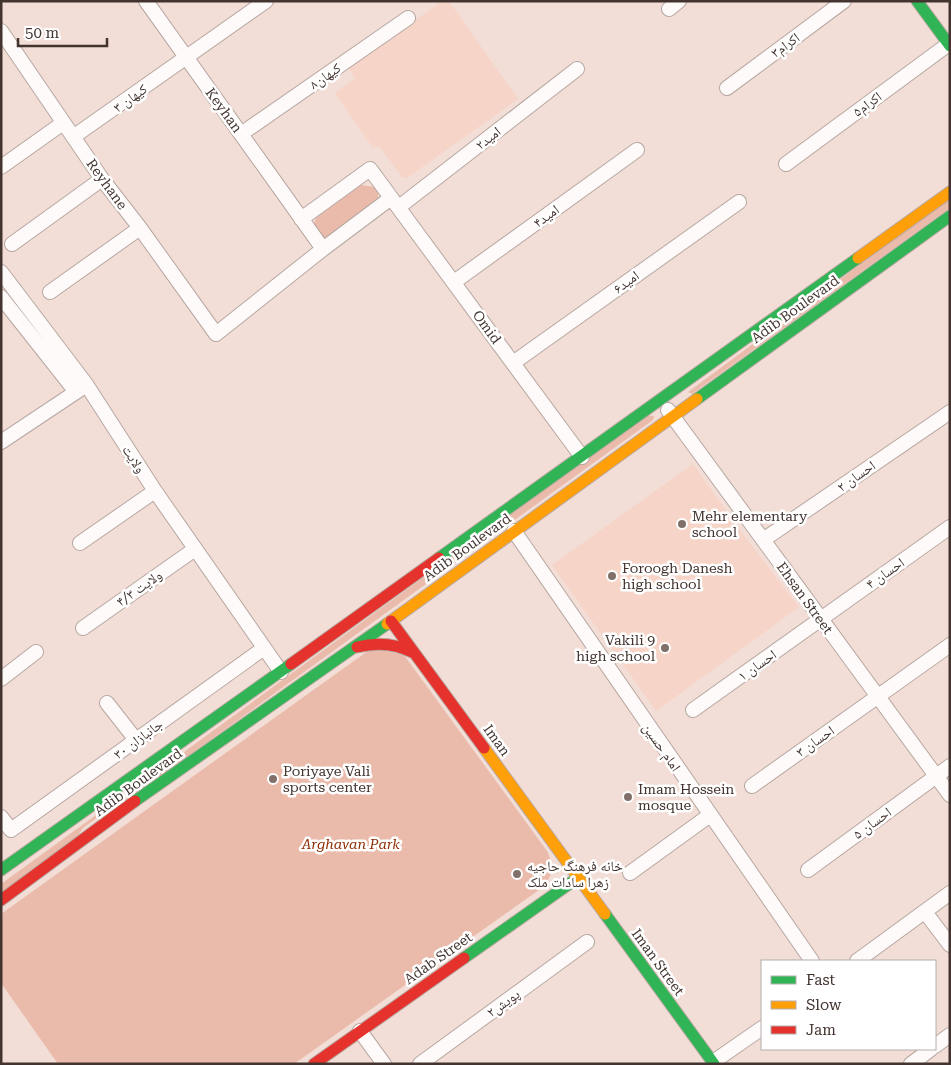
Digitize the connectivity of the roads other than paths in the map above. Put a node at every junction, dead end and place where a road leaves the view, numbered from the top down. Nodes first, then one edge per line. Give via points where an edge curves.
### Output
1 (146, 1) edge
2 (266, 1) edge
3 (844, 1) edge
4 (917, 1) edge
5 (408, 18) dead end
6 (1, 31) edge
7 (949, 45) edge
8 (186, 58) junction
9 (577, 69) dead end
10 (727, 88) dead end
11 (63, 123) junction
12 (241, 134) junction
13 (73, 137) junction
14 (637, 150) dead end
15 (786, 164) dead end
16 (1, 167) edge
17 (102, 179) junction
18 (950, 192) edge
19 (395, 202) junction
20 (739, 202) dead end
21 (950, 216) edge
22 (302, 219) junction
23 (140, 228) junction
24 (12, 244) dead end
25 (323, 249) junction
26 (4, 280) edge
27 (454, 282) junction
28 (50, 292) dead end
29 (1, 297) edge
30 (513, 363) junction
31 (81, 388) junction
32 (661, 400) junction
33 (950, 412) edge
34 (673, 416) junction
35 (1, 442) edge
36 (582, 457) junction
37 (155, 491) junction
38 (950, 527) edge
39 (514, 531) junction
40 (763, 540) junction
41 (80, 542) dead end
42 (195, 548) junction
43 (821, 619) junction
44 (391, 621) junction
45 (83, 628) dead end
46 (950, 645) edge
47 (264, 648) junction
48 (351, 648) junction
49 (36, 652) dead end
50 (416, 654) junction
51 (281, 672) junction
52 (1, 679) edge
53 (878, 696) junction
54 (107, 703) dead end
55 (693, 710) dead end
56 (136, 740) junction
57 (950, 766) edge
58 (936, 776) junction
59 (752, 786) dead end
60 (120, 787) junction
61 (950, 795) edge
62 (133, 803) junction
63 (710, 815) junction
64 (1, 817) edge
65 (1, 870) edge
66 (808, 870) dead end
67 (630, 873) dead end
68 (579, 877) junction
69 (950, 893) edge
70 (1, 900) edge
71 (925, 912) junction
72 (587, 942) dead end
73 (950, 945) edge
74 (811, 960) edge
75 (858, 960) edge
76 (761, 1029) edge
77 (360, 1031) junction
78 (950, 1035) edge
79 (936, 1045) edge
80 (930, 1050) edge
81 (713, 1063) edge
82 (314, 1064) edge
83 (384, 1064) edge
84 (420, 1064) edge
85 (911, 1064) edge

1 - 8 street, Keyhan
2 - 8 street, کیهان ۳
3 - 10 street, اکرام۳
4 - 7 main road
5 - 12 street, کیهان۸
6 - 11 street, Reyhane
7 - 15 street, اکرام۵
8 - 12 street, Keyhan
8 - 13 street, کیهان ۳
9 - 19 street, امید۲
11 - 13 street, Reyhane
11 - 16 street
12 - 22 street, Keyhan
13 - 17 street, Reyhane
14 - 27 street, امید۴
17 - 23 street, Reyhane
17 - 24 street
18 - 32 main road, Adib Boulevard
19 - 22 street, Omid via 370,168
19 - 25 street
19 - 27 street, Omid
20 - 30 street, امید۶
21 - 34 main road, Adib Boulevard
22 - 25 street
23 - 25 street, Reyhane via 216,334
23 - 28 street
26 - 31 street, ولایت
27 - 30 street, Omid
29 - 31 street
30 - 36 street, Omid
31 - 35 street
31 - 37 street, ولایت
32 - 34 street, Ehsan Street
32 - 36 main road, Adib Boulevard
33 - 40 street, احسان ۲
34 - 39 main road, Adib Boulevard
34 - 40 street, Ehsan Street
36 - 51 main road, Adib Boulevard
37 - 41 street
37 - 42 street, ولایت
38 - 43 street, احسان ۴
39 - 44 main road, Adib Boulevard
39 - 63 street, امام حسین
40 - 43 street, Ehsan Street
42 - 45 street, ولایت ۴/۳
42 - 47 street, ولایت
43 - 53 street, Ehsan Street
43 - 55 street, احسان ۱
44 - 48 main road, Adib Boulevard
44 - 50 main road, Iman
46 - 53 street, احسان ۳
47 - 51 street, ولایت
47 - 56 street, جانبازان ۳۰
48 - 50 main road via 379,642 406,648
48 - 62 main road, Adib Boulevard
49 - 52 street
50 - 68 main road, Iman
51 - 60 main road, Adib Boulevard
53 - 58 street, Ehsan Street
53 - 59 street, احسان ۳
54 - 56 street
56 - 64 street, جانبازان ۳۰ via 11,830
57 - 58 street, احسان ۵
58 - 61 street, Ehsan Street
58 - 66 street, احسان ۵
60 - 62 main road
60 - 65 main road, Adib Boulevard
62 - 70 main road, Adib Boulevard
63 - 67 street
63 - 74 street, امام حسین
68 - 77 main road, Adab Street
68 - 81 main road, Iman Street
69 - 71 street
71 - 73 street
71 - 75 street
72 - 84 street, پویش۲
76 - 81 street
77 - 82 main road, Adab Street
77 - 83 street
78 - 79 street
80 - 85 street

